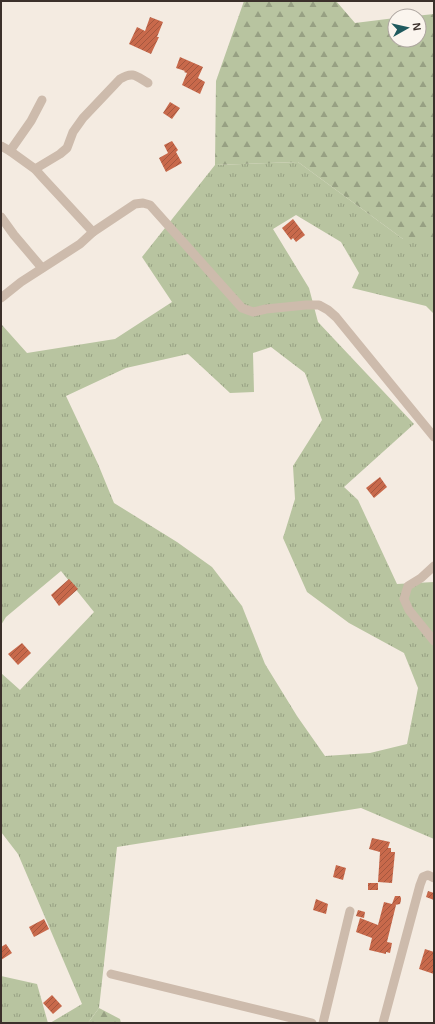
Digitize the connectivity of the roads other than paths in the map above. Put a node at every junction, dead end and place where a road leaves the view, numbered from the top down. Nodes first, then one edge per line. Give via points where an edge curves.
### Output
1 (148, 83) dead end
2 (42, 100) dead end
3 (4, 150) edge
4 (35, 168) junction
5 (1, 217) edge
6 (93, 232) junction
7 (42, 268) junction
8 (1, 298) edge
9 (434, 437) edge
10 (434, 566) edge
11 (434, 641) edge
12 (434, 878) edge
13 (350, 911) dead end
14 (111, 974) dead end
15 (312, 1023) edge
16 (323, 1023) edge
17 (383, 1023) edge

1 - 4 street via 132,74 120,79 83,118 73,132 67,148
2 - 3 street via 31,121
3 - 4 street
4 - 6 street
5 - 7 street
6 - 7 street via 80,244
6 - 9 street via 135,204 150,205 242,308 253,312 319,305 328,310 336,316
7 - 8 street
10 - 11 street via 408,586 404,598 409,610
12 - 17 street via 428,875 423,877 420,885
13 - 16 street
14 - 15 street

